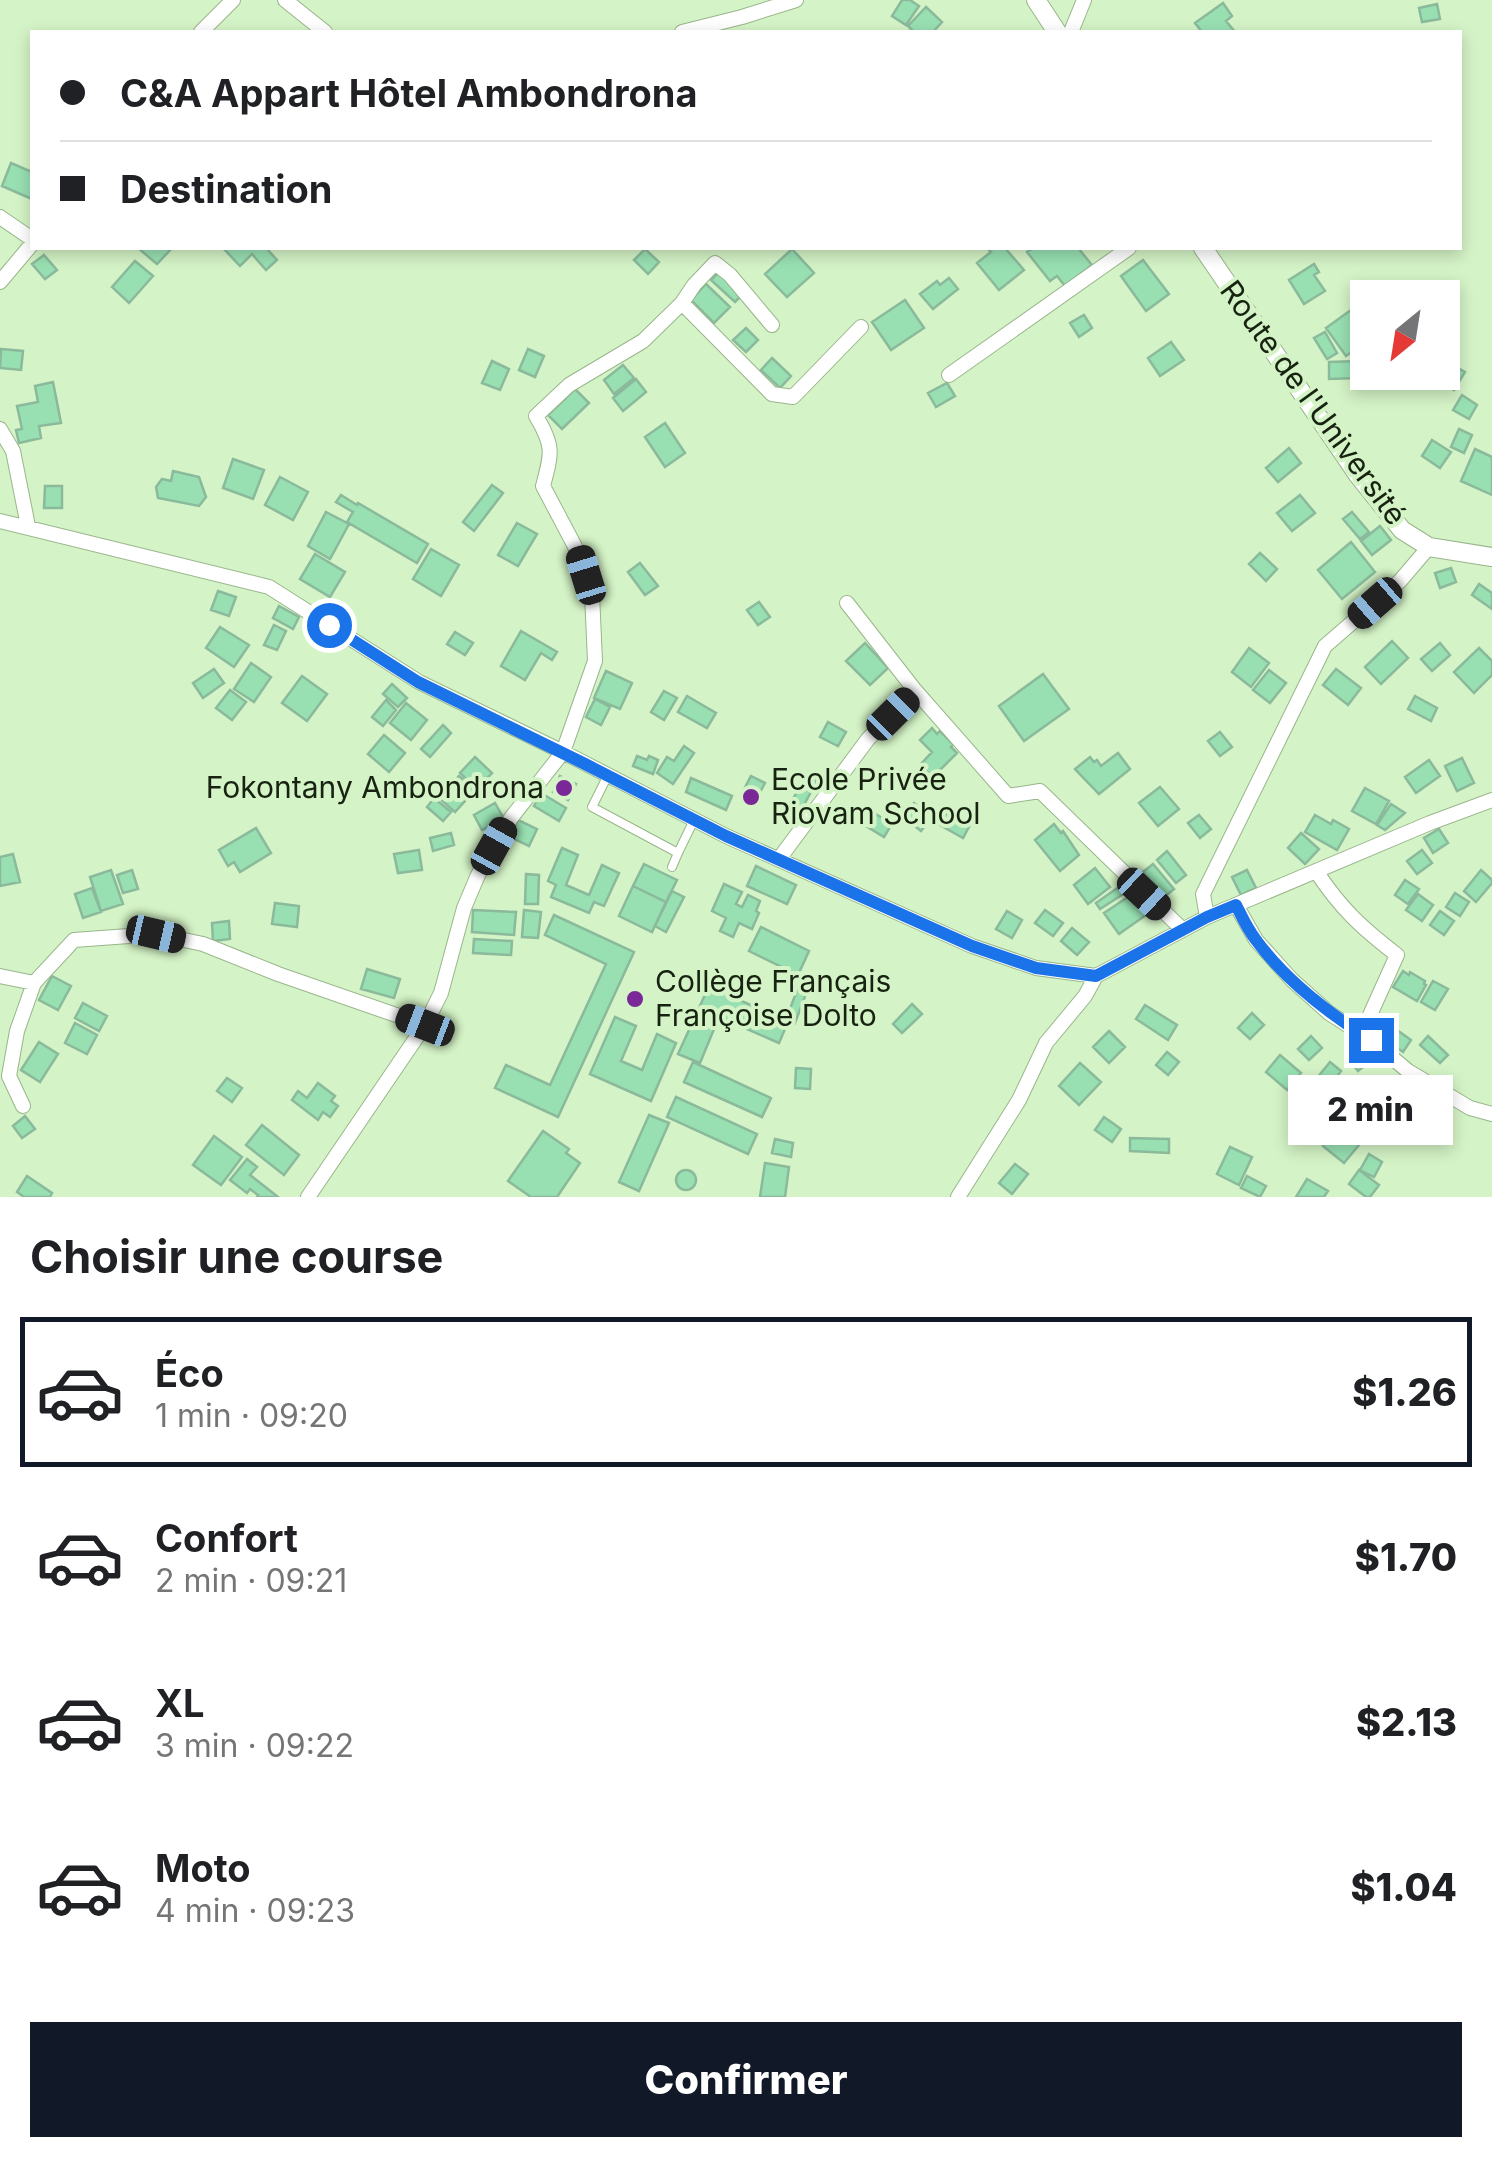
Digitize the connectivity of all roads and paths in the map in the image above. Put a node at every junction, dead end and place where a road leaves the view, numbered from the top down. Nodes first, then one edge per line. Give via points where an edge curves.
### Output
1 (233, 0) edge
2 (285, 0) edge
3 (796, 0) edge
4 (1036, 0) edge
5 (1084, 0) edge
6 (203, 30) edge
7 (322, 30) edge
8 (690, 30) edge
9 (1056, 30) edge
10 (1072, 30) edge
11 (0, 217) edge
12 (30, 240) edge
13 (30, 244) edge
14 (1126, 250) edge
15 (1204, 250) edge
16 (0, 282) edge
17 (682, 304) junction
18 (772, 326) dead end
19 (860, 327) dead end
20 (949, 374) dead end
21 (0, 429) edge
22 (0, 521) edge
23 (28, 526) junction
24 (1429, 547) junction
25 (1492, 557) edge
26 (847, 603) dead end
27 (916, 691) junction
28 (563, 752) junction
29 (608, 775) junction
30 (1492, 800) edge
31 (694, 820) junction
32 (678, 852) junction
33 (779, 860) junction
34 (672, 867) dead end
35 (1316, 871) junction
36 (1236, 905) junction
37 (1207, 917) junction
38 (1183, 930) junction
39 (0, 976) edge
40 (1096, 976) junction
41 (34, 983) junction
42 (425, 1025) junction
43 (1371, 1040) junction
44 (23, 1106) dead end
45 (1492, 1114) edge
46 (308, 1197) edge
47 (958, 1197) edge

1 - 6 street
2 - 7 street
3 - 8 street
4 - 9 street
5 - 10 street
11 - 12 street
13 - 16 street
14 - 20 street
15 - 24 street, Route de l'Université via 1358,475 1402,530
17 - 18 street via 714,263
17 - 19 street via 772,394 793,396
17 - 28 street via 642,341 569,386 536,416 549,438 544,486 592,594 595,661
21 - 23 street via 13,451
22 - 23 street
23 - 28 street via 270,587 418,682
24 - 25 street, Route de l'Université
24 - 37 street via 1325,646 1203,894
26 - 27 street
27 - 33 street via 868,739
27 - 38 street via 1008,796 1040,791
28 - 29 street
28 - 42 street via 510,818 478,874 442,993
29 - 31 street
29 - 32 lane via 592,807
30 - 35 street
31 - 32 lane
31 - 33 street
32 - 34 lane
33 - 40 street via 972,946 1036,968
35 - 36 street
35 - 43 street via 1336,901 1397,955 1370,1014
36 - 37 street
36 - 43 street via 1292,980
37 - 38 street
38 - 40 street
39 - 41 street
40 - 47 street via 1046,1044
41 - 42 street via 74,940 156,934 202,944
41 - 44 street via 9,1076
42 - 46 street
43 - 45 street via 1408,1071

